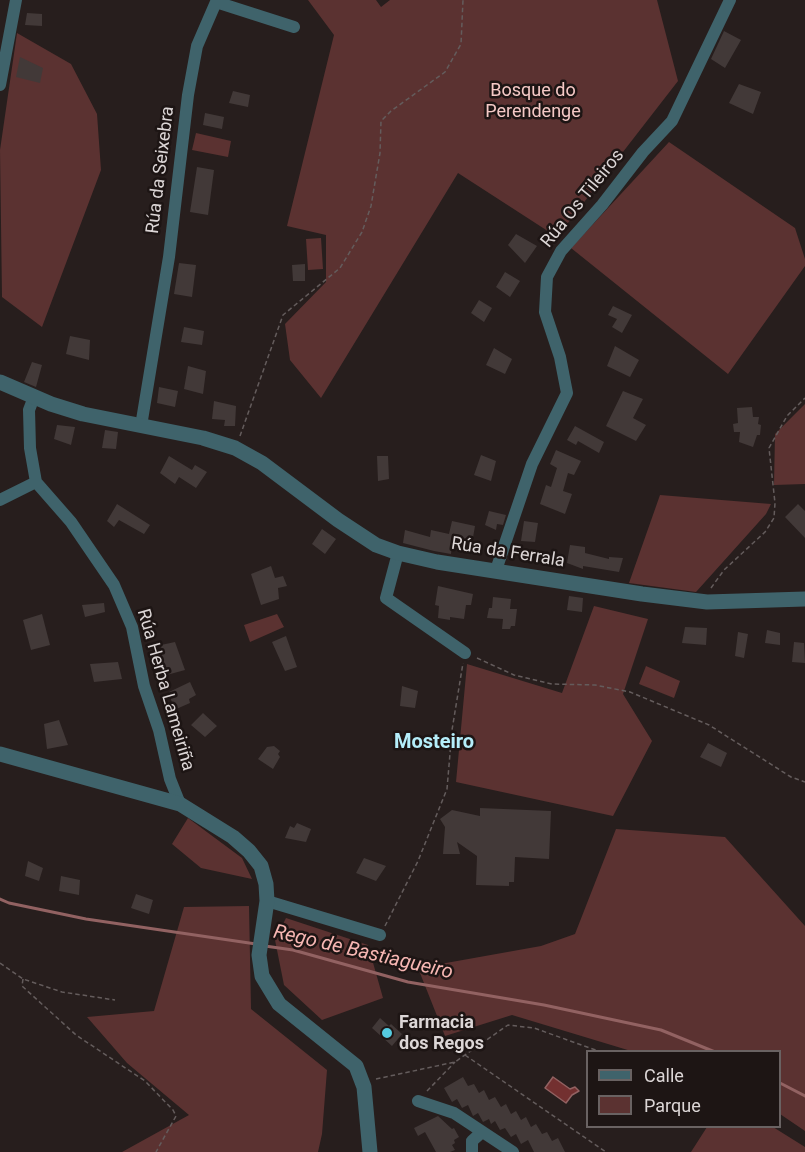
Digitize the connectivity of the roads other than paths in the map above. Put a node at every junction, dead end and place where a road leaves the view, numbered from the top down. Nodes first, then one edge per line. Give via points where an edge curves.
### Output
1 (16, 0) edge
2 (730, 0) edge
3 (5, 27) edge
4 (294, 27) dead end
5 (2, 63) edge
6 (0, 85) edge
7 (0, 382) edge
8 (34, 397) junction
9 (141, 426) junction
10 (36, 482) junction
11 (0, 500) edge
12 (398, 554) junction
13 (496, 570) junction
14 (805, 599) edge
15 (465, 653) road end
16 (0, 754) edge
17 (180, 804) junction
18 (267, 901) junction
19 (380, 934) road end
20 (418, 1101) road end
21 (482, 1132) junction
22 (370, 1152) edge
23 (472, 1152) edge
24 (513, 1152) edge

1 - 3 street
2 - 13 street, Rúa Os Tileiros via 672,121 561,251 547,277 545,312 567,393 532,464
3 - 5 street
4 - 9 street, Rúa da Seixebra via 216,2 198,46
5 - 6 street
7 - 8 street, Rúa da Ferrala
8 - 9 street, Rúa da Ferrala via 83,414
8 - 10 street via 29,410
9 - 12 street, Rúa da Ferrala via 235,448 376,545
10 - 11 street
10 - 17 street, Rúa Herba Lameiriña via 71,522 114,585 132,627 144,686
12 - 13 street, Rúa da Ferrala
12 - 15 street via 386,598
13 - 14 street, Rúa da Ferrala via 707,602
16 - 17 street
17 - 18 street via 249,851 261,866
18 - 19 street
18 - 22 street via 259,955 262,976 279,1004 356,1065 364,1087
20 - 21 street via 454,1113
21 - 23 street via 472,1141
21 - 24 street

